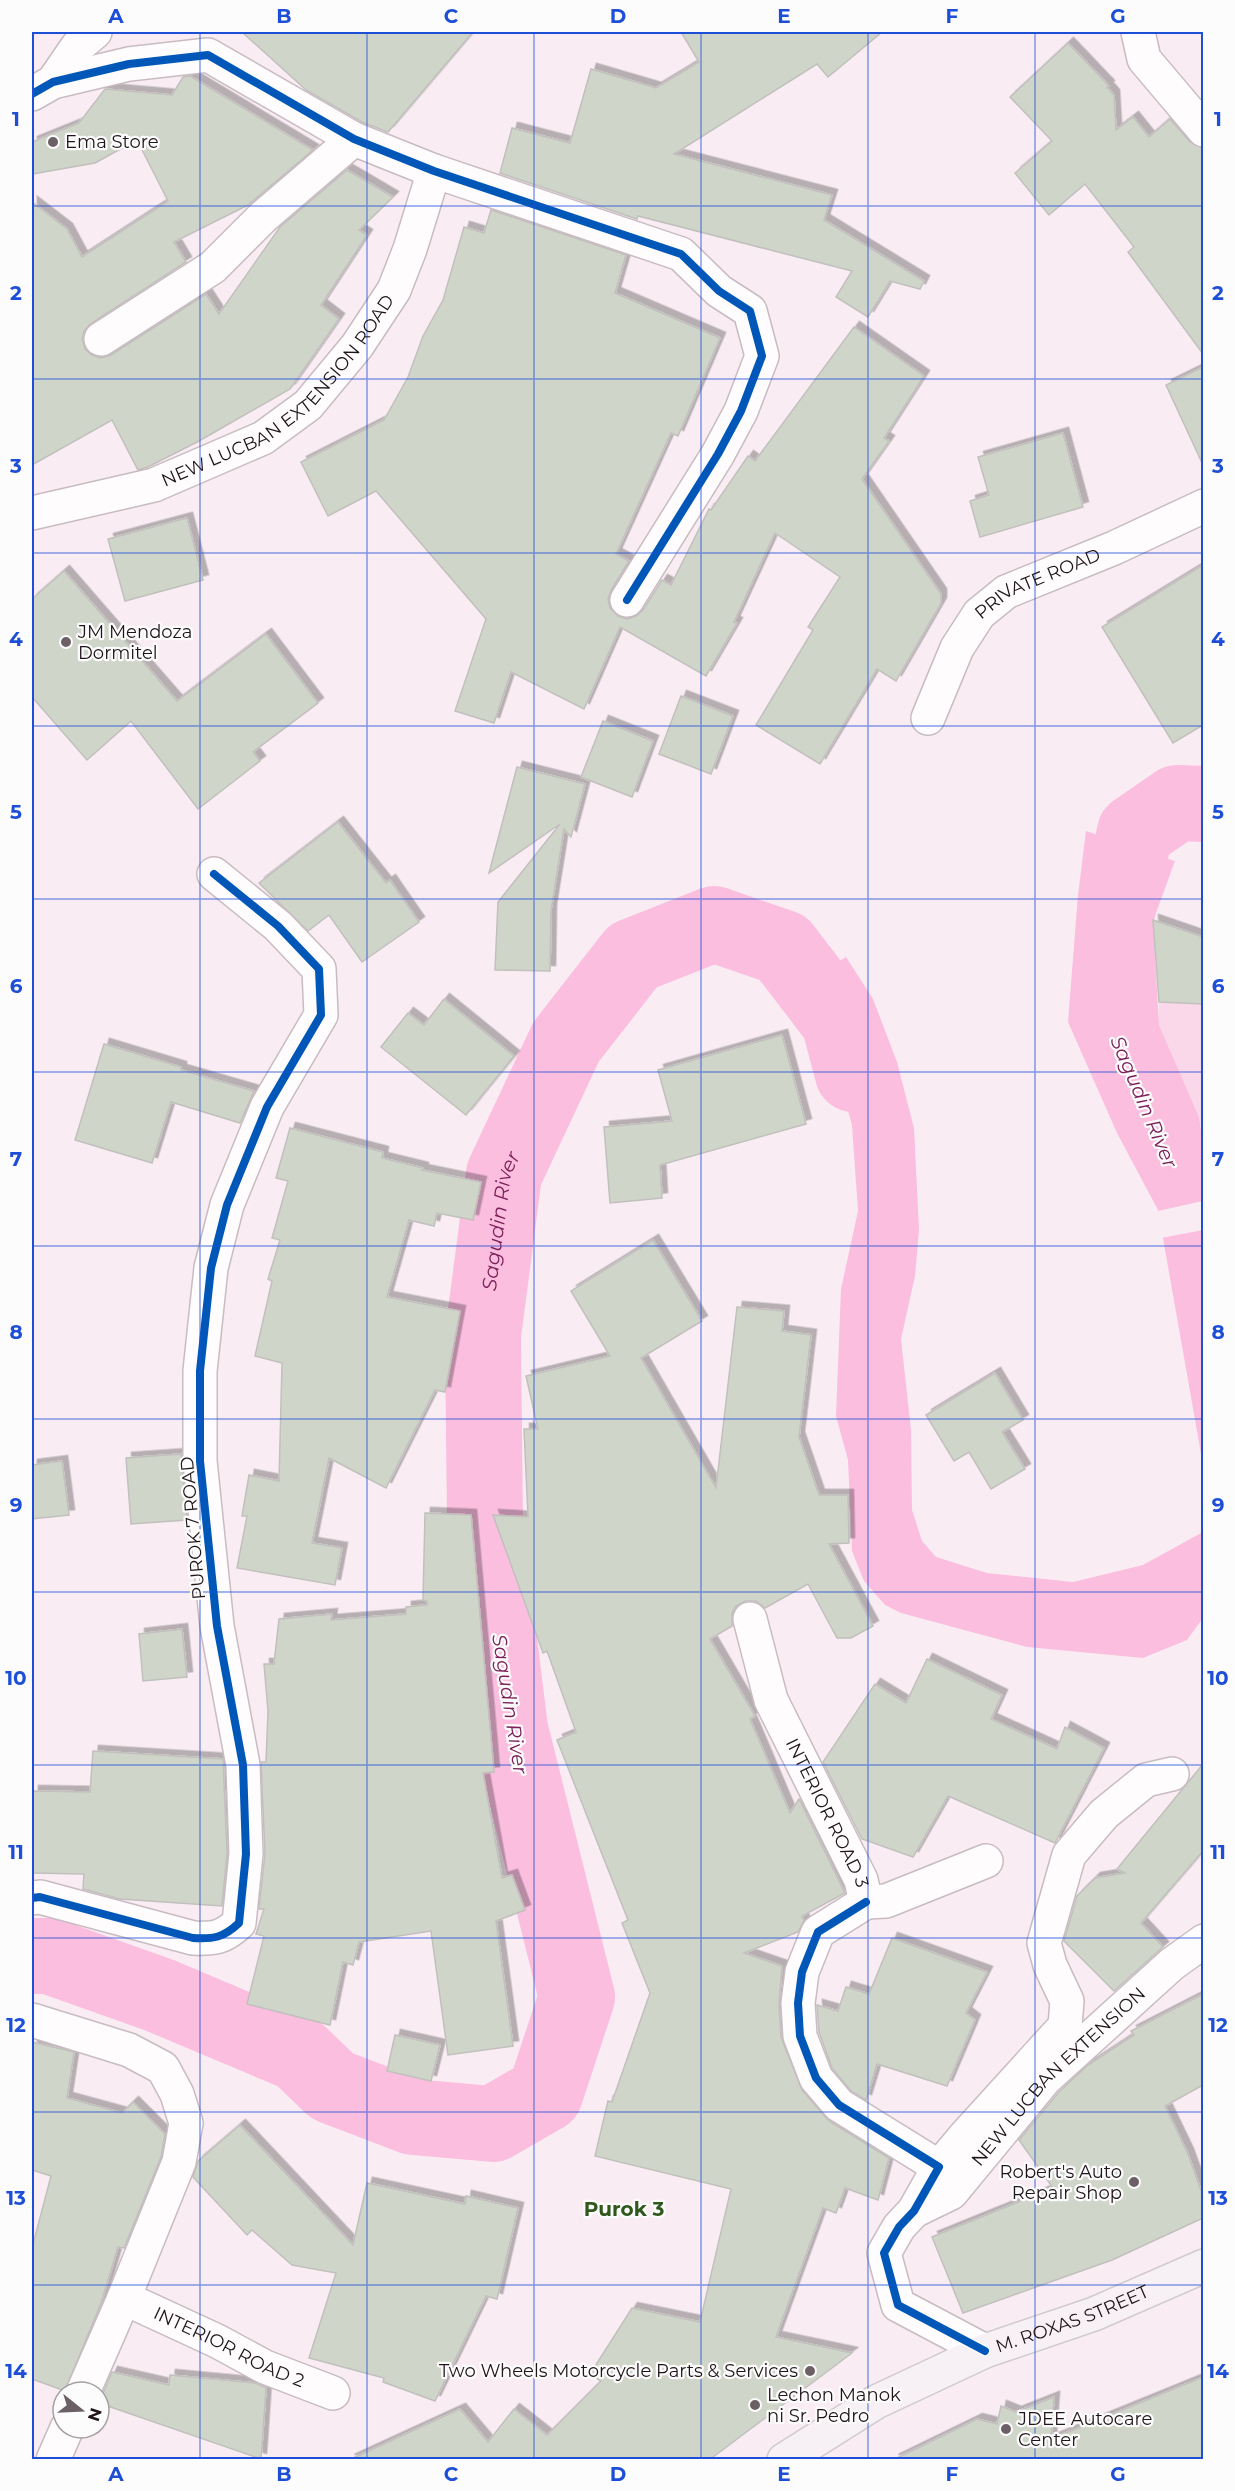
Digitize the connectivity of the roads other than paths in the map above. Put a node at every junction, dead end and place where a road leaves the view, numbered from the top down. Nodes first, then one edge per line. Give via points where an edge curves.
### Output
1 (95, 32) edge
2 (1138, 32) edge
3 (42, 88) edge
4 (1203, 130) edge
5 (354, 139) junction
6 (434, 171) junction
7 (101, 339) dead end
8 (1203, 506) edge
9 (32, 513) edge
10 (627, 600) dead end
11 (928, 718) dead end
12 (214, 874) dead end
13 (750, 1619) dead end
14 (1172, 1774) dead end
15 (986, 1861) dead end
16 (32, 1898) edge
17 (866, 1902) junction
18 (1203, 1941) edge
19 (32, 2020) edge
20 (939, 2167) junction
21 (914, 2211) junction
22 (1203, 2266) edge
23 (124, 2298) junction
24 (985, 2351) junction
25 (88, 2380) edge
26 (333, 2393) dead end
27 (62, 2440) edge
28 (53, 2460) edge
29 (784, 2460) edge

1 - 3 street via 76,47
2 - 4 street via 1144,59
3 - 5 street via 129,64 207,55
5 - 6 street
5 - 7 street via 263,217 213,267
6 - 9 street, NEW LUCBAN EXTENSION ROAD via 394,290 357,346 308,405 263,438 154,485
6 - 10 street via 681,254 718,291 750,311 762,356 741,411
8 - 11 street, PRIVATE ROAD via 1006,592 979,614 957,648
12 - 16 street, PUROK 7 ROAD via 278,926 319,969 321,1015 267,1107 227,1205 211,1268 200,1371 200,1461 217,1626 243,1765 246,1854 239,1923 227,1934 211,1939 192,1938
13 - 17 street, INTERIOR ROAD 3 via 771,1700 861,1880
14 - 20 street via 1146,1780 1104,1814 1069,1855 1044,1943 1067,2001 1065,2026
15 - 17 street via 886,1901
17 - 20 street, INTERIOR ROAD 3 via 818,1932 802,1972 798,2003 800,2036 816,2078 839,2105
18 - 21 street, NEW LUCBAN EXTENSION via 1172,1964 1045,2079 951,2193
19 - 23 street via 129,2050 163,2068 177,2094 186,2122 179,2163
20 - 21 street
21 - 24 street via 884,2253 898,2305
22 - 24 main road, M. ROXAS STREET via 1094,2314
23 - 25 street
23 - 26 street, INTERIOR ROAD 2 via 265,2367
24 - 29 main road, M. ROXAS STREET via 876,2402
27 - 28 street

